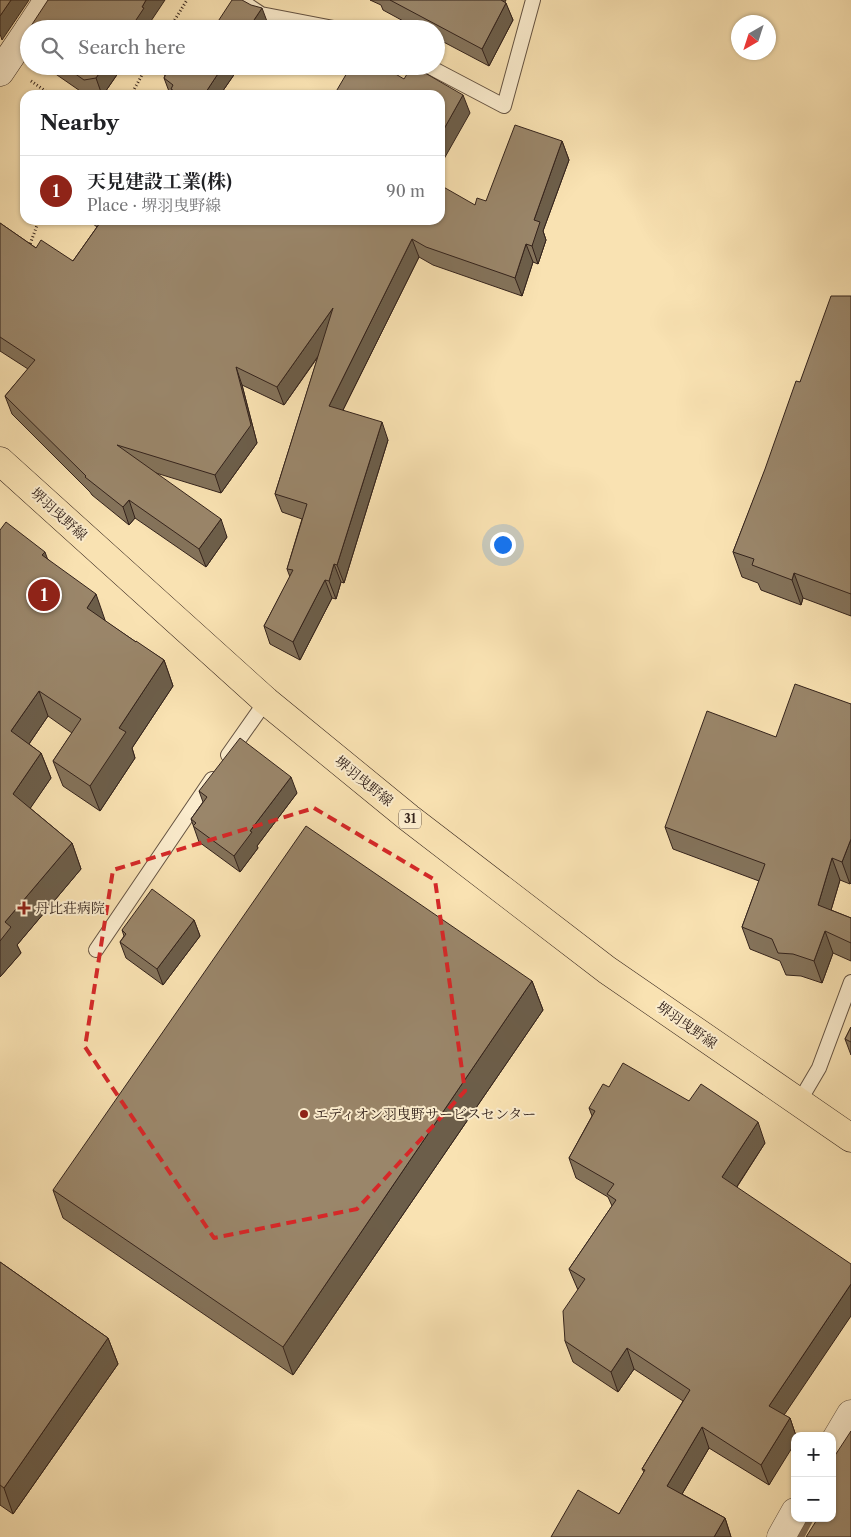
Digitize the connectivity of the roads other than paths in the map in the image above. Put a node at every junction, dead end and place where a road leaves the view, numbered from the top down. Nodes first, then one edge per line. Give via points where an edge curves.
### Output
1 (48, 0) edge
2 (240, 0) edge
3 (533, 0) edge
4 (35, 20) edge
5 (292, 20) edge
6 (20, 42) edge
7 (0, 72) edge
8 (445, 75) edge
9 (0, 461) edge
10 (266, 701) junction
11 (96, 950) dead end
12 (851, 982) edge
13 (799, 1102) junction
14 (851, 1138) edge
15 (851, 1414) edge
16 (836, 1439) edge
17 (791, 1519) edge
18 (781, 1537) edge

1 - 4 main road
2 - 5 lane via 261,14
3 - 8 lane via 504,106
6 - 7 main road
9 - 10 main road, 堺羽曳野線 / 31
10 - 11 lane
10 - 13 main road, 堺羽曳野線 / 31 via 410,818 607,970
12 - 13 lane via 819,1068
13 - 14 main road, 堺羽曳野線 / 31
15 - 16 main road
17 - 18 main road

